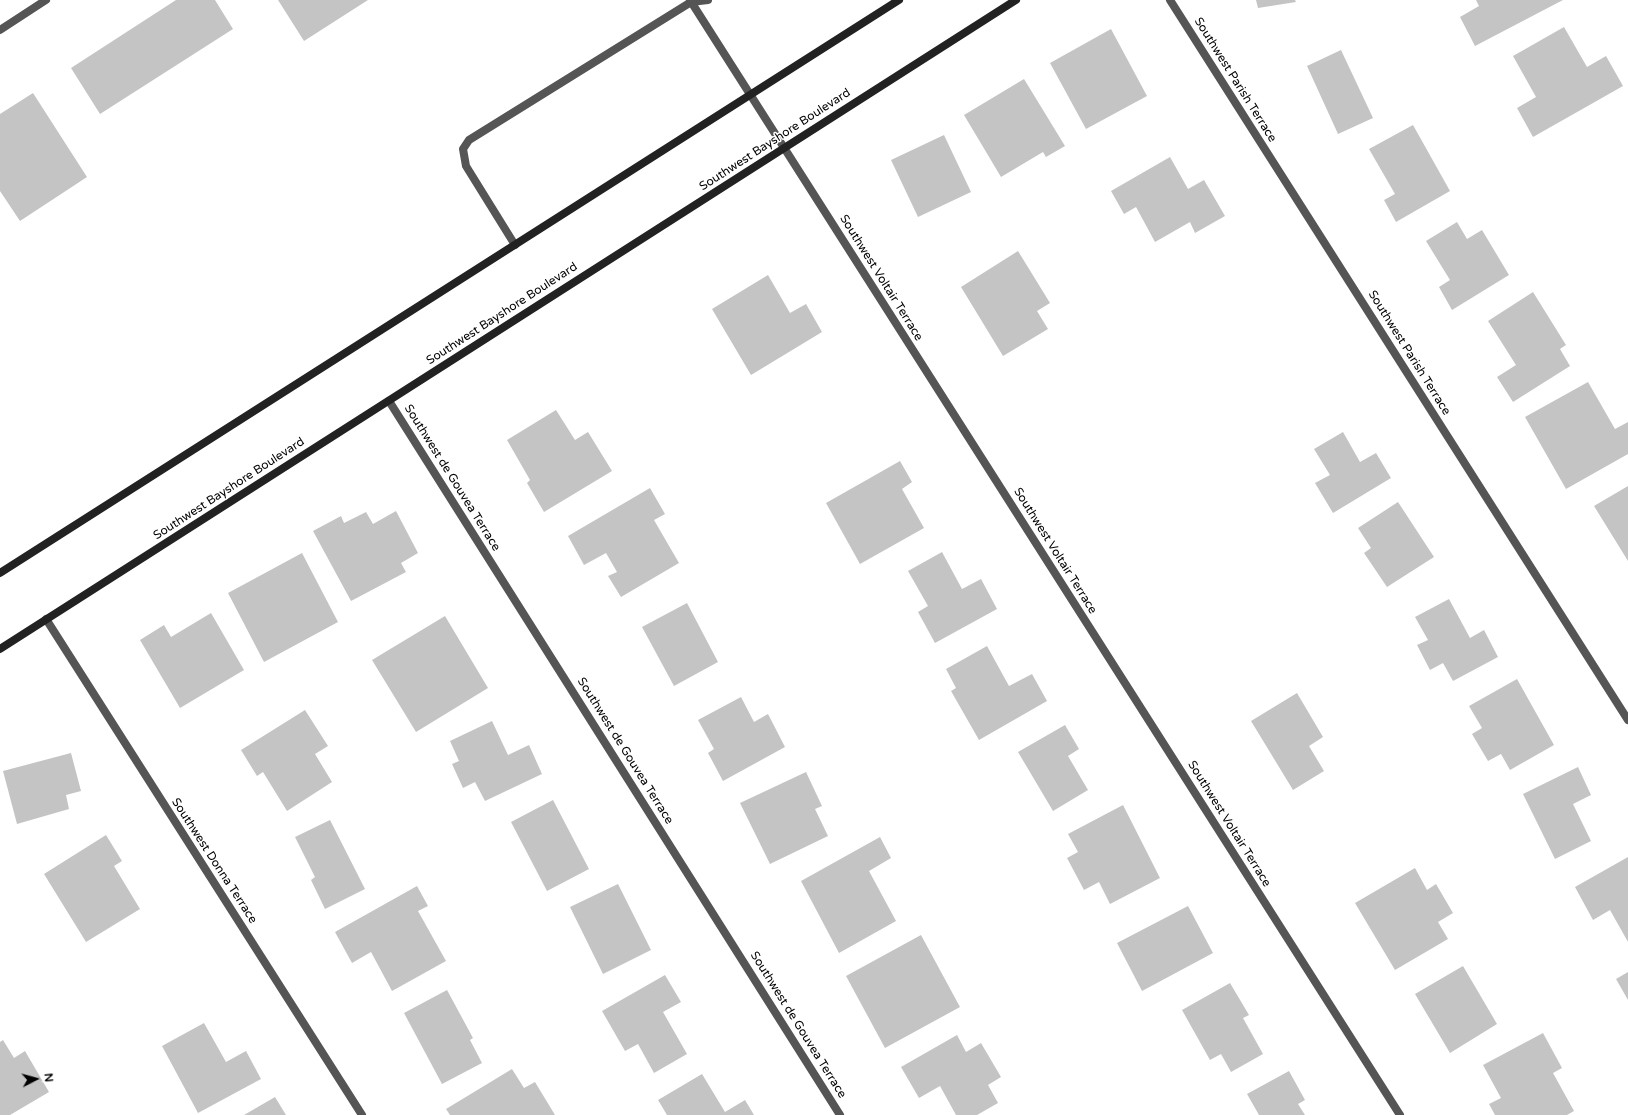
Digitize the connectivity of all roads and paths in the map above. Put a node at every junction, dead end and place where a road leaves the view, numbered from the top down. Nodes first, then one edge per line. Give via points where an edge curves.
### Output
1 (46, 0) edge
2 (708, 0) edge
3 (899, 0) edge
4 (1016, 0) edge
5 (1170, 0) edge
6 (690, 1) edge
7 (0, 30) edge
8 (750, 95) junction
9 (784, 148) junction
10 (515, 245) junction
11 (389, 401) junction
12 (0, 573) edge
13 (46, 619) junction
14 (0, 649) edge
15 (1628, 720) edge
16 (362, 1115) edge
17 (840, 1115) edge
18 (1400, 1115) edge

1 - 7 street
2 - 6 street
3 - 8 main road
4 - 9 main road, Southwest Bayshore Boulevard
5 - 15 street, Southwest Parish Terrace
6 - 8 street, Southwest Voltair Terrace
6 - 10 street via 469,140 462,149 466,166
8 - 9 street, Southwest Voltair Terrace
8 - 10 main road
9 - 11 main road, Southwest Bayshore Boulevard
9 - 18 street, Southwest Voltair Terrace
10 - 12 main road
11 - 13 main road, Southwest Bayshore Boulevard
11 - 17 street, Southwest de Gouvea Terrace
13 - 14 main road, Southwest Bayshore Boulevard
13 - 16 street, Southwest Donna Terrace

